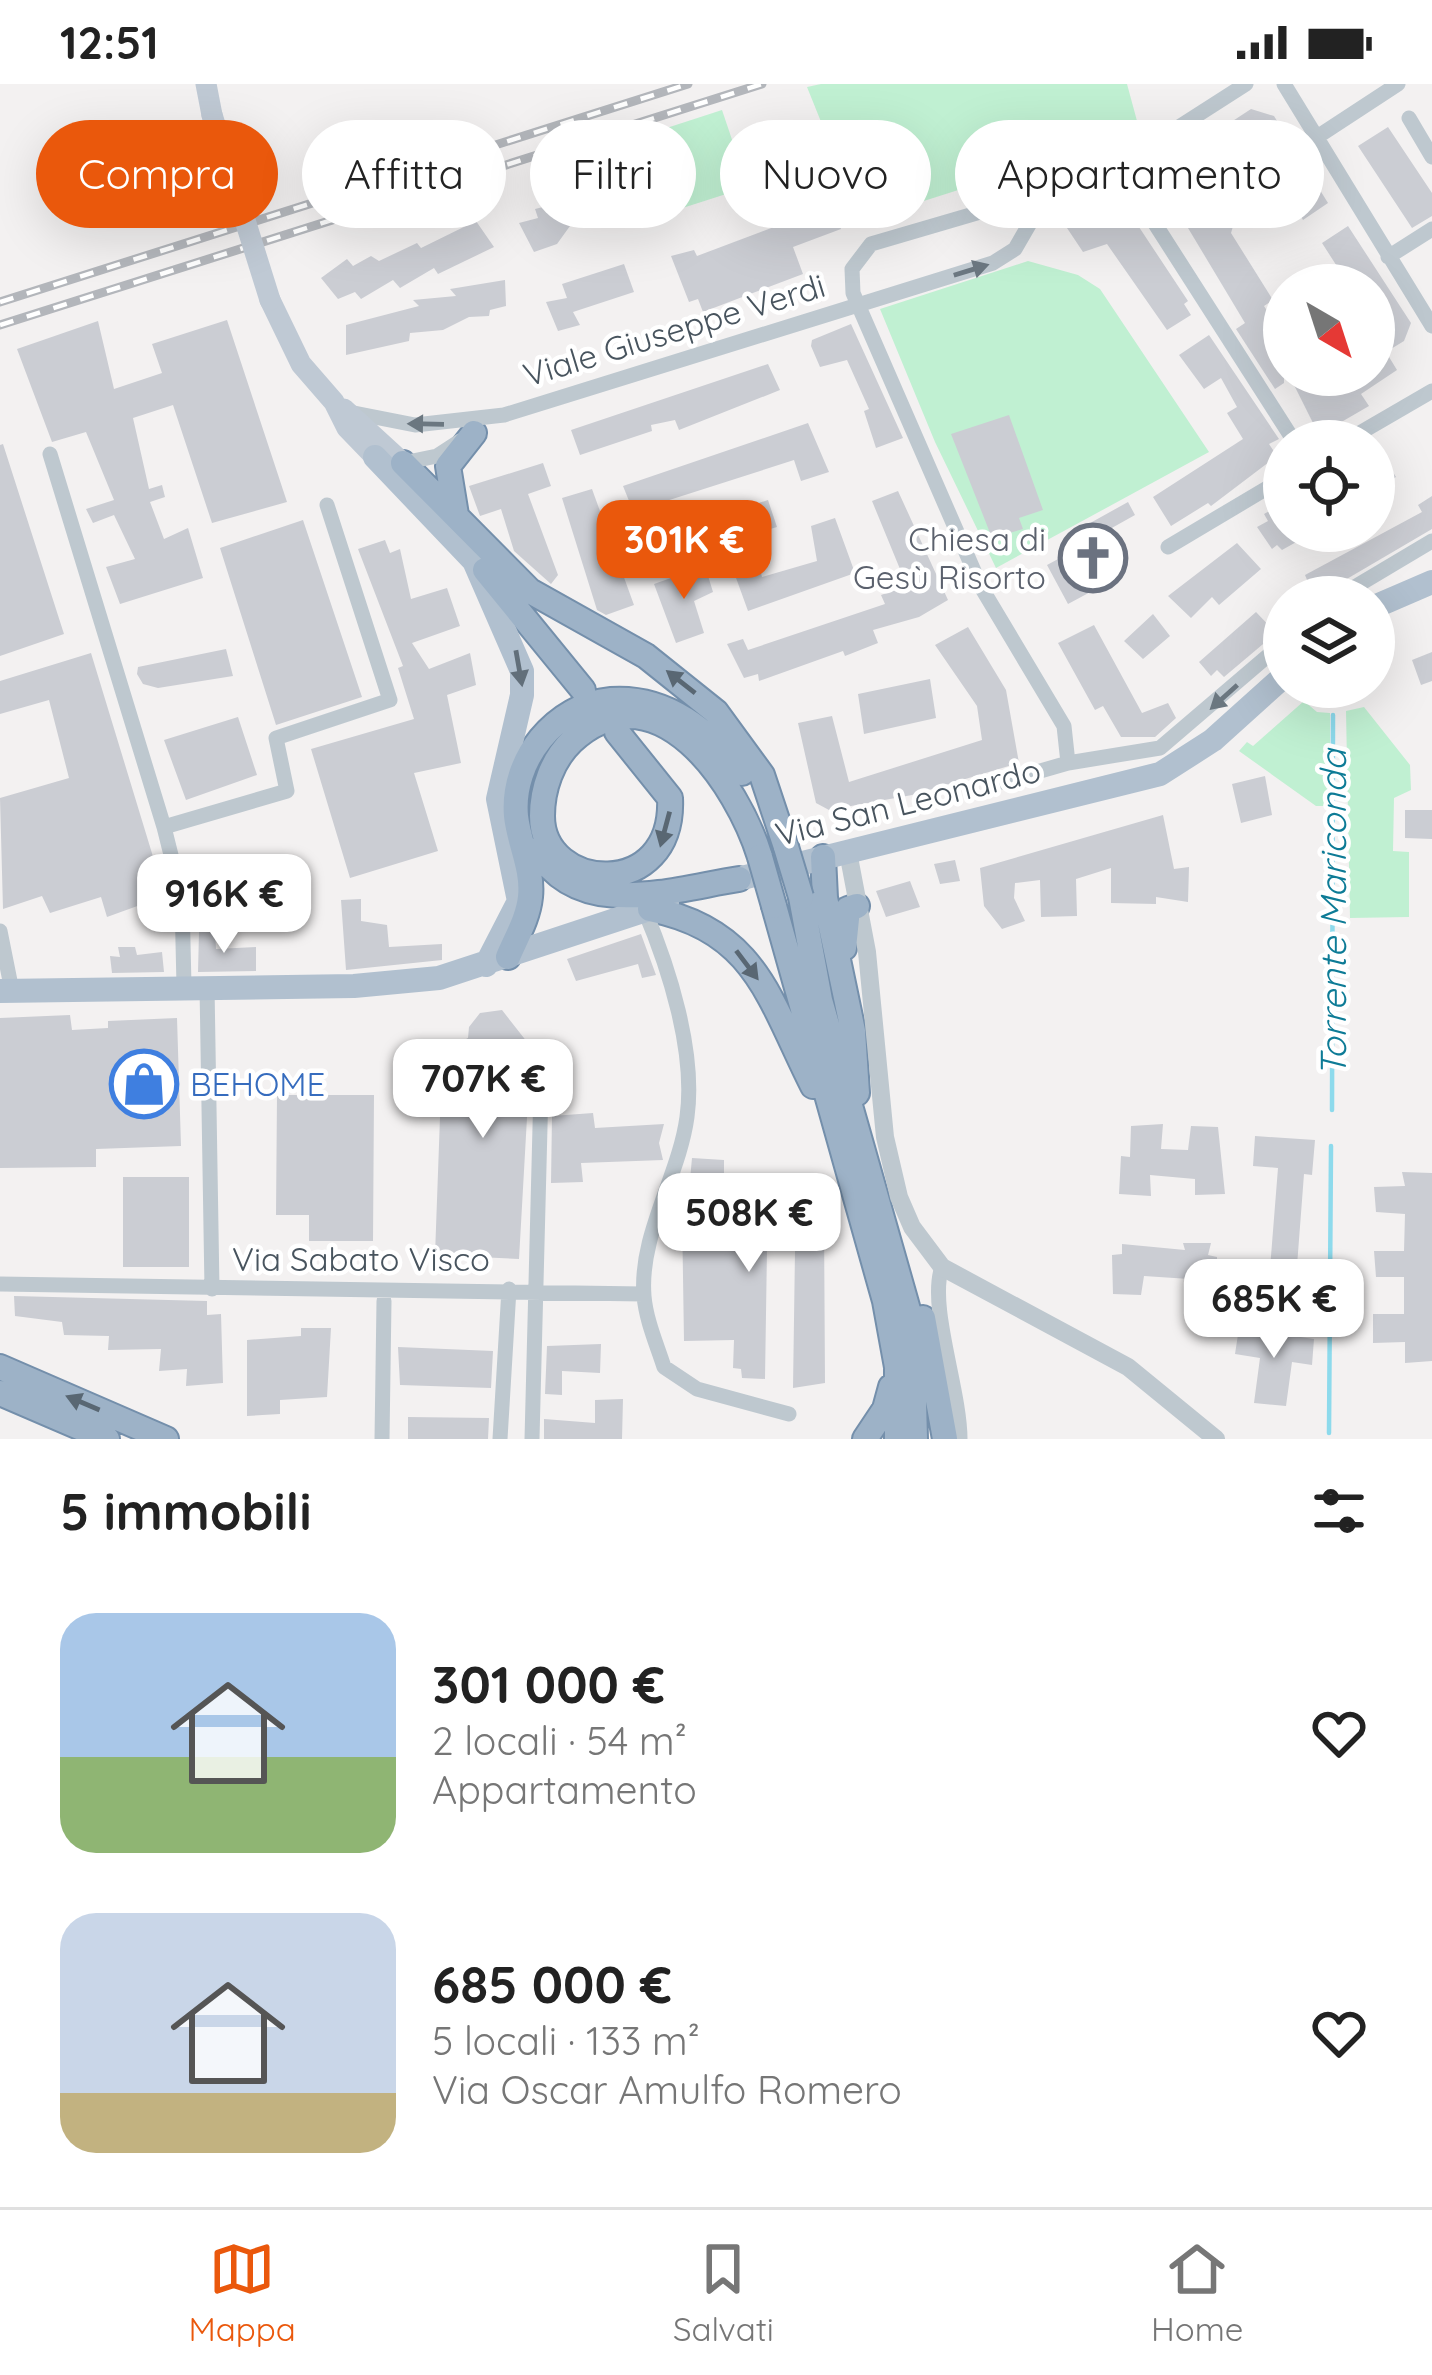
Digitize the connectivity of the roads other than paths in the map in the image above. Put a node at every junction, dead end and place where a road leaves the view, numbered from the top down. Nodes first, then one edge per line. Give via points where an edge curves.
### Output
1 (206, 84) edge
2 (1246, 84) edge
3 (1284, 84) edge
4 (1398, 84) edge
5 (1408, 118) dead end
6 (1190, 120) edge
7 (1304, 120) edge
8 (1324, 133) edge
9 (1324, 154) edge
10 (1432, 157) edge
11 (955, 219) edge
12 (1028, 228) edge
13 (1158, 228) edge
14 (1432, 230) edge
15 (1388, 257) junction
16 (861, 303) junction
17 (1432, 326) edge
18 (1432, 391) edge
19 (341, 407) junction
20 (504, 415) junction
21 (1281, 420) edge
22 (1382, 420) edge
23 (474, 433) junction
24 (50, 454) dead end
25 (375, 457) junction
26 (403, 463) junction
27 (1263, 490) edge
28 (327, 505) dead end
29 (463, 527) junction
30 (1432, 541) edge
31 (1168, 547) dead end
32 (474, 560) junction
33 (1432, 570) edge
34 (1374, 576) edge
35 (1432, 582) edge
36 (1402, 592) junction
37 (1395, 596) edge
38 (1263, 660) edge
39 (583, 690) dead end
40 (1263, 694) edge
41 (614, 725) junction
42 (1068, 763) junction
43 (1002, 782) dead end
44 (164, 827) junction
45 (876, 845) junction
46 (774, 852) junction
47 (836, 855) junction
48 (739, 879) junction
49 (856, 899) junction
50 (789, 901) junction
51 (647, 909) junction
52 (0, 931) edge
53 (511, 961) junction
54 (844, 974) junction
55 (195, 986) junction
56 (6, 991) edge
57 (541, 1088) dead end
58 (846, 1130) junction
59 (894, 1256) junction
60 (942, 1267) junction
61 (0, 1284) edge
62 (212, 1289) junction
63 (509, 1289) junction
64 (539, 1290) junction
65 (643, 1294) junction
66 (384, 1301) dead end
67 (0, 1367) edge
68 (897, 1367) junction
69 (0, 1393) edge
70 (790, 1414) dead end
71 (107, 1439) edge
72 (166, 1439) edge
73 (382, 1439) edge
74 (500, 1439) edge
75 (532, 1439) edge
76 (865, 1439) edge
77 (896, 1439) edge
78 (915, 1439) edge
79 (945, 1439) edge
80 (960, 1439) edge
81 (1216, 1439) edge

1 - 19 main road, bridge via 270,300 301,364
2 - 6 street, Viale Giuseppe Verdi
3 - 7 street
4 - 8 street
5 - 10 street
9 - 15 street
11 - 16 street, Viale Giuseppe Verdi via 871,244 852,269
16 -> 12 street, Viale Giuseppe Verdi via 1004,259
13 - 21 street
14 - 15 street
15 - 17 street
16 - 20 street, Viale Giuseppe Verdi
16 - 42 street via 981,587 1064,726
18 - 22 street
20 -> 19 street, Viale Giuseppe Verdi via 415,425
19 - 25 main road via 347,428
19 - 26 main road
20 - 23 street, Viale Giuseppe Verdi
23 - 26 street, Viale Giuseppe Verdi via 437,456
23 - 29 highway via 448,466 449,500
24 - 44 street, Via Sabato Visco
25 - 26 main road
25 - 32 main road
26 - 29 highway
27 - 31 street
28 - 44 street via 391,700 276,738 287,790
46 -> 29 highway via 762,775 716,712 646,656 530,591
30 - 34 street
32 - 39 highway
32 -> 53 main road via 522,671 498,799 519,901
33 - 36 main road
35 - 36 main road
36 - 37 main road
38 -> 42 street via 1160,748
40 - 45 main road, Via San Leonardo via 1160,774
41 -> 41 highway via 660,778 671,817 648,861 600,876 579,869 550,842 543,799 566,748
41 - 46 highway via 645,720 710,760
41 - 48 highway via 562,734 538,764 526,807 543,859 572,884 610,896
42 - 43 street
44 - 55 street, Via Sabato Visco
45 - 47 main road, Via San Leonardo
45 - 49 street
46 - 50 highway, bridge
46 - 53 highway via 753,788 698,727 641,701 599,701 573,711 534,747 519,782 516,821 530,902
47 - 48 main road, Via San Leonardo
47 - 49 street
47 - 54 highway via 825,898
48 - 51 main road, Via San Leonardo
49 - 54 highway via 848,909
49 - 60 street via 896,1185 912,1227
50 - 58 highway
50 - 58 highway via 820,1000
51 - 53 main road, Via San Leonardo
51 -> 58 highway via 710,925 744,958
51 - 65 street via 683,1050 687,1116
52 - 56 street
53 - 55 main road, Via San Leonardo via 440,985
54 - 58 highway
55 - 56 main road, Via San Leonardo
55 - 62 street, Via Sabato Visco
57 - 64 street, Via Sabato Visco
58 - 59 highway
58 - 68 highway
59 - 78 highway via 912,1324
59 - 79 highway via 925,1324
60 - 80 street via 935,1288
60 - 81 street via 1128,1367
61 - 62 street, Via Sabato Visco
62 - 63 street, Via Sabato Visco
63 - 64 street, Via Sabato Visco
63 - 74 street, Via Sabato Visco
64 - 65 street, Via Sabato Visco
64 - 75 street, Via Sabato Visco
65 - 70 street via 664,1367 697,1389
66 - 73 street, Via Sabato Visco
72 -> 67 highway
68 - 76 highway via 885,1409
68 - 77 highway
69 - 71 highway

